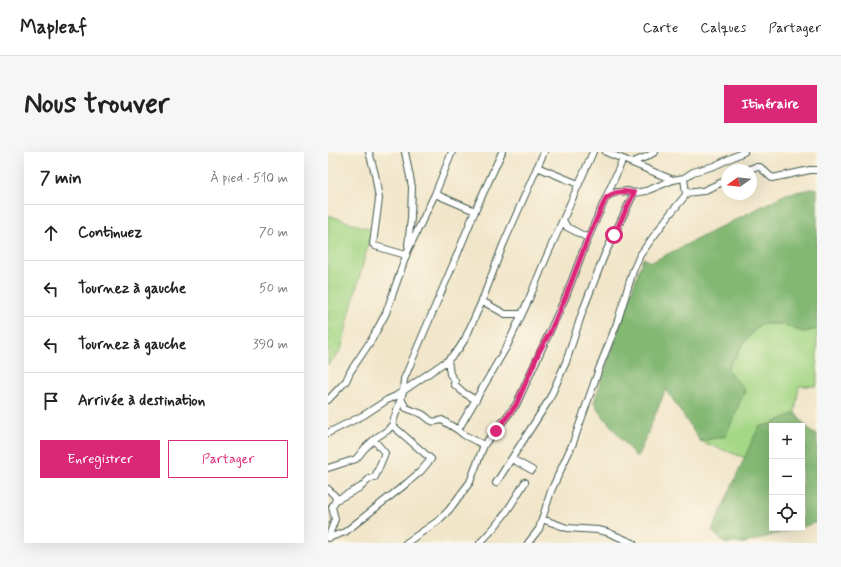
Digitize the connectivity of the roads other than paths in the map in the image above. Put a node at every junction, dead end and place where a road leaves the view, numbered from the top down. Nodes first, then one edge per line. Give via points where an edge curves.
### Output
1 (368, 152) edge
2 (405, 152) edge
3 (411, 152) edge
4 (452, 152) edge
5 (502, 152) edge
6 (544, 152) edge
7 (593, 152) edge
8 (606, 152) edge
9 (655, 152) edge
10 (744, 152) edge
11 (623, 159) junction
12 (407, 161) junction
13 (633, 162) junction
14 (757, 167) edge
15 (537, 168) junction
16 (817, 170) edge
17 (684, 178) junction
18 (674, 180) junction
19 (721, 183) edge
20 (578, 184) junction
21 (634, 193) junction
22 (686, 193) junction
23 (435, 194) junction
24 (606, 198) junction
25 (475, 211) junction
26 (563, 220) junction
27 (588, 238) junction
28 (407, 253) junction
29 (482, 301) junction
30 (522, 314) junction
31 (448, 360) junction
32 (401, 394) junction
33 (328, 400) edge
34 (476, 400) junction
35 (392, 424) junction
36 (458, 430) junction
37 (328, 432) edge
38 (374, 440) junction
39 (484, 445) junction
40 (512, 458) junction
41 (328, 468) edge
42 (532, 470) dead end
43 (525, 482) dead end
44 (496, 483) dead end
45 (328, 489) edge
46 (336, 500) junction
47 (542, 518) junction
48 (328, 538) edge
49 (406, 543) edge
50 (480, 543) edge
51 (528, 543) edge
52 (633, 543) edge

1 - 28 street via 379,200 373,244
2 - 12 street
3 - 12 street
4 - 23 street
5 - 25 street
6 - 15 street
7 - 20 street
8 - 11 street
9 - 13 street
10 - 17 street
11 - 13 street
11 - 24 street
12 - 28 street via 412,187
13 - 18 street
14 - 16 street via 772,178
15 - 20 street
15 - 29 street
17 - 18 street
17 - 22 street
18 - 21 street via 656,188
19 - 22 street via 703,191
20 - 26 street
21 - 24 street via 618,192
21 - 40 street via 604,256 566,362 549,400
22 - 47 street via 640,256 633,271 573,443 551,490
23 - 25 street
23 - 28 street
24 - 27 street
25 - 32 street via 404,379
26 - 27 street via 567,227
26 - 30 street
27 - 39 street via 566,296 516,405
28 - 33 street via 392,299 372,339 346,381
29 - 30 street via 505,314
29 - 31 street via 465,339
30 - 34 street
31 - 32 street
31 - 34 street via 454,384
32 - 35 street
32 - 36 street via 406,408 423,415 430,422 442,420
32 - 37 street
34 - 36 street
35 - 38 street
35 - 48 street via 431,460 412,479 344,532
36 - 39 street
38 - 41 street via 354,460
38 - 46 street via 385,453 375,477
39 - 49 street via 470,482 449,510 438,521
40 - 42 street
40 - 44 street
43 - 50 street via 509,510
45 - 46 street
46 - 48 street via 332,507 335,519
47 - 51 street via 539,529
47 - 52 street via 566,528 607,532

